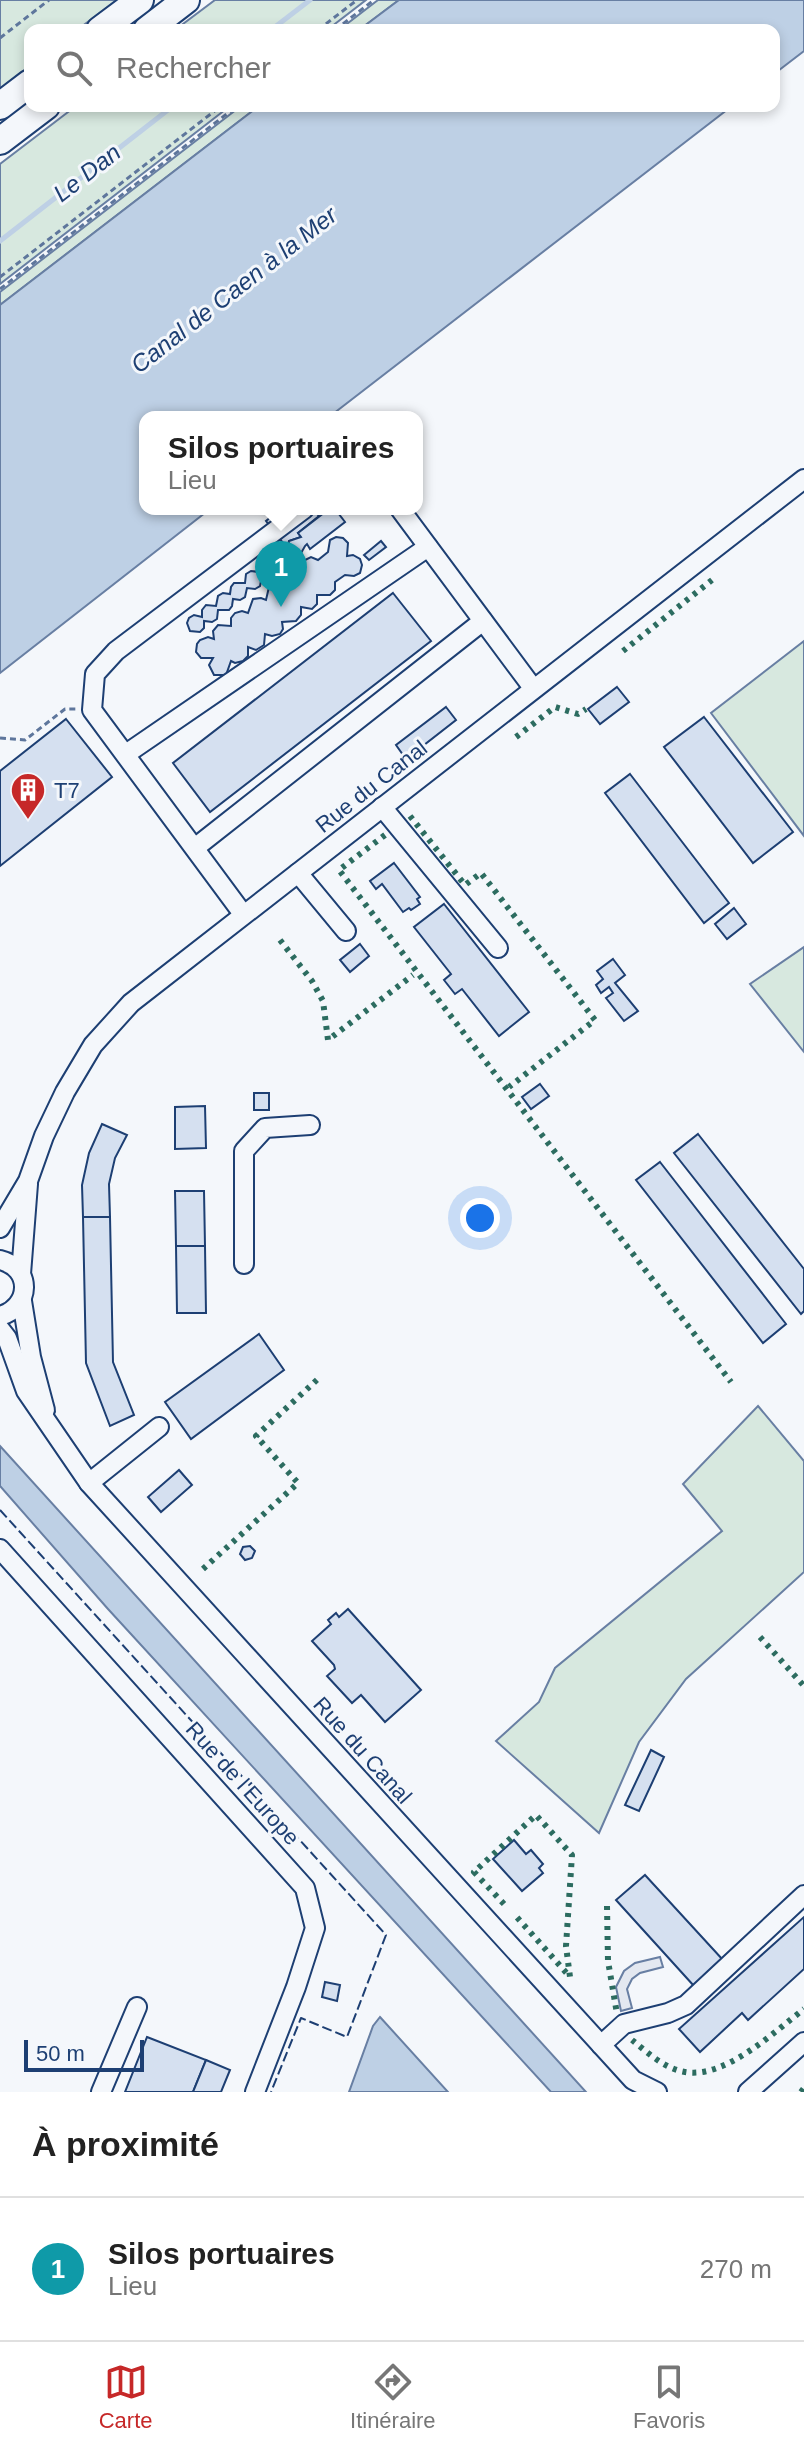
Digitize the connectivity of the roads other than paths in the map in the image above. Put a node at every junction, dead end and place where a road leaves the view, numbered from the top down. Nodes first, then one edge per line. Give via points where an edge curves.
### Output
1 (140, 0) edge
2 (186, 0) edge
3 (108, 24) edge
4 (155, 24) edge
5 (24, 88) edge
6 (0, 106) edge
7 (38, 112) edge
8 (0, 141) edge
9 (804, 479) edge
10 (296, 515) edge
11 (404, 515) edge
12 (428, 547) junction
13 (483, 621) junction
14 (533, 688) junction
15 (126, 754) junction
16 (382, 807) junction
17 (196, 847) junction
18 (298, 873) junction
19 (243, 914) junction
20 (346, 931) dead end
21 (498, 948) dead end
22 (310, 1125) dead end
23 (28, 1181) junction
24 (0, 1228) edge
25 (0, 1260) edge
26 (244, 1264) dead end
27 (21, 1274) junction
28 (22, 1301) junction
29 (0, 1316) edge
30 (0, 1329) edge
31 (49, 1424) junction
32 (159, 1427) dead end
33 (89, 1483) junction
34 (0, 1549) edge
35 (804, 1895) edge
36 (137, 2007) dead end
37 (804, 2042) edge
38 (601, 2045) junction
39 (101, 2092) edge
40 (255, 2092) edge
41 (657, 2092) edge
42 (748, 2092) edge

1 - 3 highway
2 - 4 highway
5 - 6 highway
7 - 8 highway
9 - 14 street, Rue du Canal
10 - 15 street via 116,651 95,674 92,710
11 - 12 street
12 - 13 street
12 - 15 street
13 - 14 street
13 - 17 street
14 - 16 street, Rue du Canal
15 - 17 street
16 - 18 street, Rue du Canal
16 - 21 street
17 - 19 street
18 - 19 street, Rue du Canal
18 - 20 street
19 - 23 street, Rue du Canal via 131,1003 93,1045 65,1092
22 - 26 street via 265,1128 244,1151
23 - 24 street, Rue du Canal
23 - 27 street, Rue du Canal
25 - 27 street
27 - 28 street, Rue du Canal
28 - 29 street
28 - 31 street, Rue du Canal
30 - 31 street, Rue du Canal via 26,1391
31 - 33 street, Rue du Canal
32 - 33 street
33 - 38 street, Rue du Canal
34 - 40 street, Rue de l'Europe via 305,1888 315,1928
35 - 38 street via 686,2005 624,2024
36 - 39 street
37 - 42 street
38 - 41 street, Rue du Canal via 633,2080

